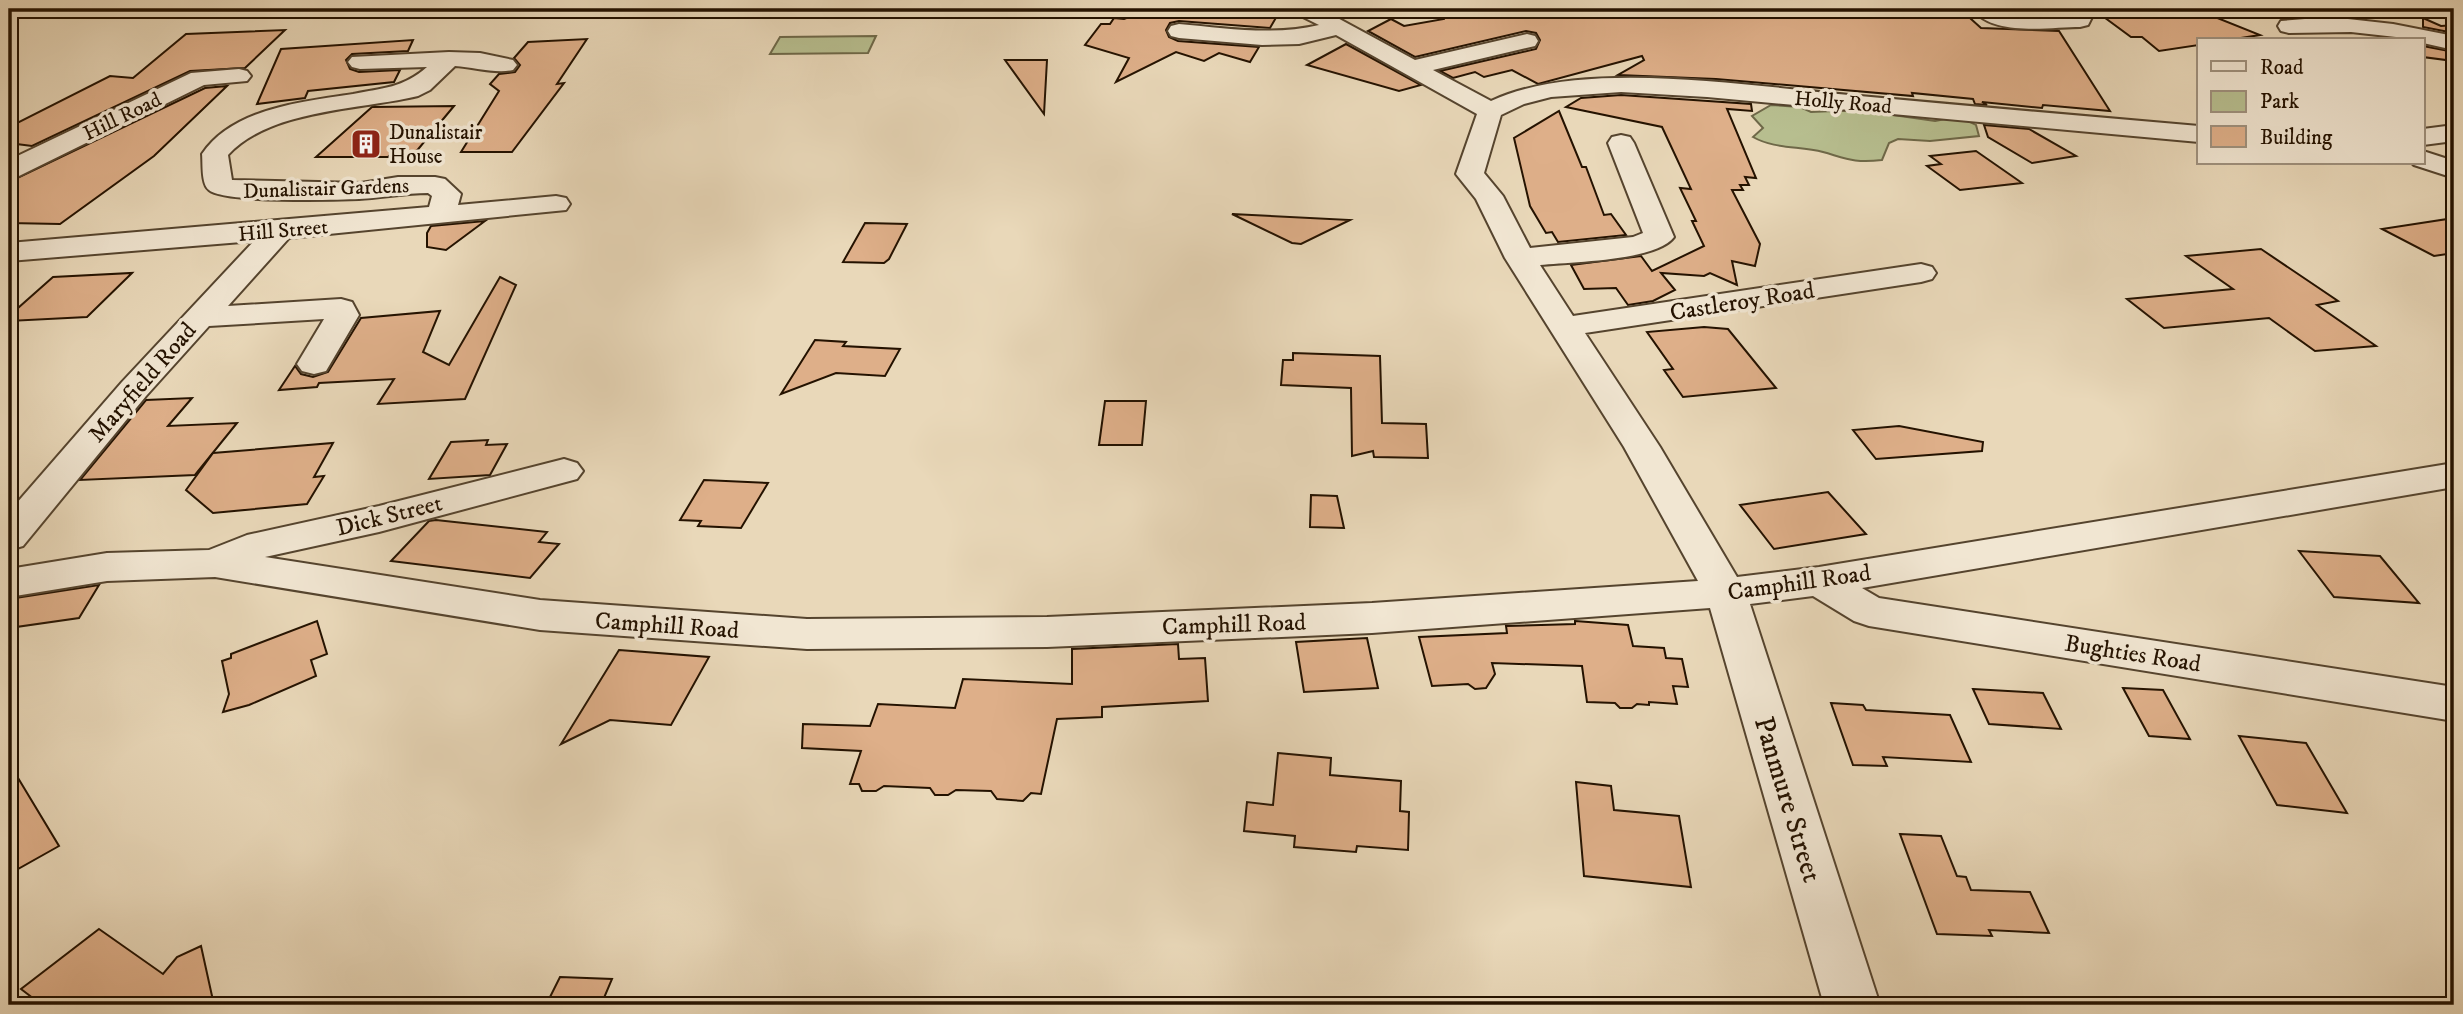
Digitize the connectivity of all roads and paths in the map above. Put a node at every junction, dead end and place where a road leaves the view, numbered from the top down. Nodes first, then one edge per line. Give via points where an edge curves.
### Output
1 (1984, 9) edge
2 (2074, 9) edge
3 (1309, 11) dead end
4 (2289, 26) dead end
5 (1336, 28) junction
6 (1179, 31) dead end
7 (1474, 35) dead end
8 (1527, 41) dead end
9 (2454, 43) edge
10 (1497, 48) junction
11 (449, 59) junction
12 (360, 62) dead end
13 (505, 65) dead end
14 (1411, 68) junction
15 (239, 76) dead end
16 (1490, 111) junction
17 (2454, 133) edge
18 (2197, 134) edge
19 (2424, 137) edge
20 (1621, 143) dead end
21 (2424, 159) edge
22 (9, 169) edge
23 (2454, 170) edge
24 (556, 204) dead end
25 (441, 215) junction
26 (280, 230) junction
27 (9, 252) edge
28 (1520, 258) junction
29 (1921, 273) dead end
30 (199, 317) junction
31 (1563, 327) junction
32 (314, 364) dead end
33 (564, 471) dead end
34 (2454, 475) edge
35 (9, 537) edge
36 (215, 563) junction
37 (1819, 581) junction
38 (9, 583) edge
39 (1727, 593) junction
40 (2454, 704) edge
41 (1852, 1005) edge

1 - 2 street via 1992,16 2012,20 2080,20 2082,15
3 - 5 street
4 - 9 street via 2362,26
5 - 6 street via 1299,37
5 - 14 street
7 - 10 street
8 - 10 street
10 - 14 street
11 - 12 street
11 - 13 street
11 - 25 street, Dunalistair Gardens via 409,91 265,121 237,132 215,154 219,185 232,190 361,191 435,185 447,194
14 - 16 street
15 - 22 street, Hill Road via 199,78
16 - 18 street, Holly Road via 1550,90 1621,85
16 - 28 street via 1470,174 1489,197
17 - 19 street
20 - 28 street via 1659,237 1639,245
21 - 23 street
24 - 25 street, Hill Street
25 - 26 street, Hill Street
26 - 27 street, Hill Street
26 - 30 street, Maryfield Road
28 - 31 street
29 - 31 street, Castleroy Road
30 - 32 street via 341,309 344,315
30 - 35 street, Maryfield Road
31 - 39 street via 1642,447
33 - 36 street, Dick Street via 247,548
34 - 37 street, Camphill Road
36 - 38 street, Camphill Road via 107,567
36 - 39 street, Camphill Road via 540,615 807,634 1047,632 1345,619
37 - 39 street, Camphill Road
37 - 40 street, Bughties Road via 1869,611
39 - 41 street, Panmure Street

